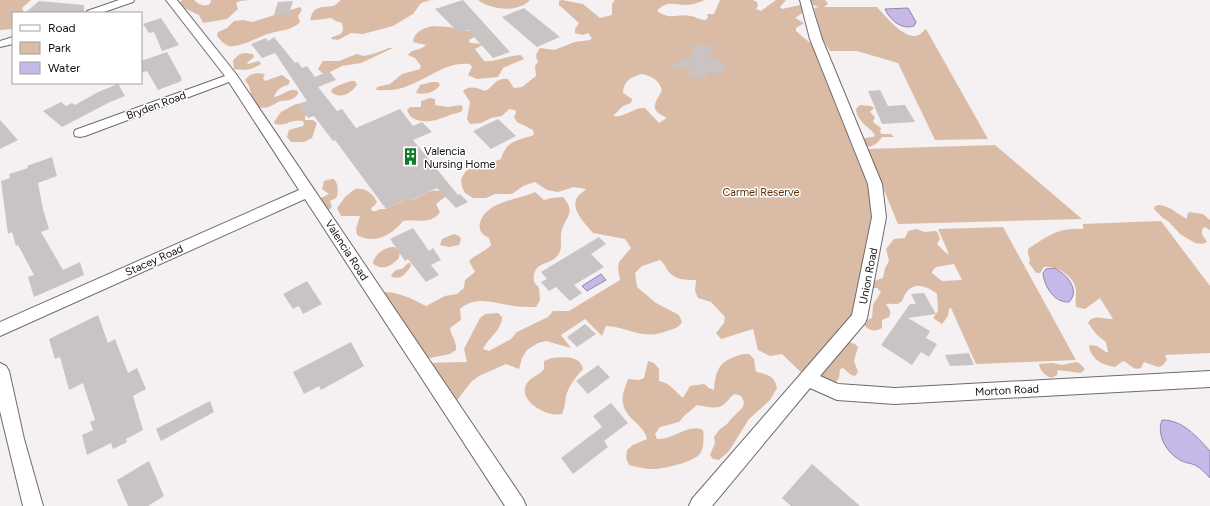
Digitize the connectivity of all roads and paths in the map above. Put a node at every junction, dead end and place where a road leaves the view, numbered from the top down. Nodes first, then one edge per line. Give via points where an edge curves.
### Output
1 (128, 0) edge
2 (171, 0) edge
3 (805, 0) edge
4 (94, 12) edge
5 (12, 40) edge
6 (2, 44) dead end
7 (232, 77) junction
8 (80, 133) dead end
9 (308, 192) junction
10 (0, 329) edge
11 (0, 371) edge
12 (807, 378) junction
13 (1210, 379) edge
14 (33, 506) edge
15 (516, 506) edge
16 (699, 506) edge

1 - 4 street
2 - 7 street, Valencia Road
3 - 12 street, Union Road via 816,39 875,184 879,217 859,318
5 - 6 street
7 - 8 street, Bryden Road
7 - 9 street, Valencia Road
9 - 10 street, Stacey Road
9 - 15 street, Valencia Road
11 - 14 street
12 - 13 street, Morton Road via 837,392 895,396
12 - 16 street, Union Road

